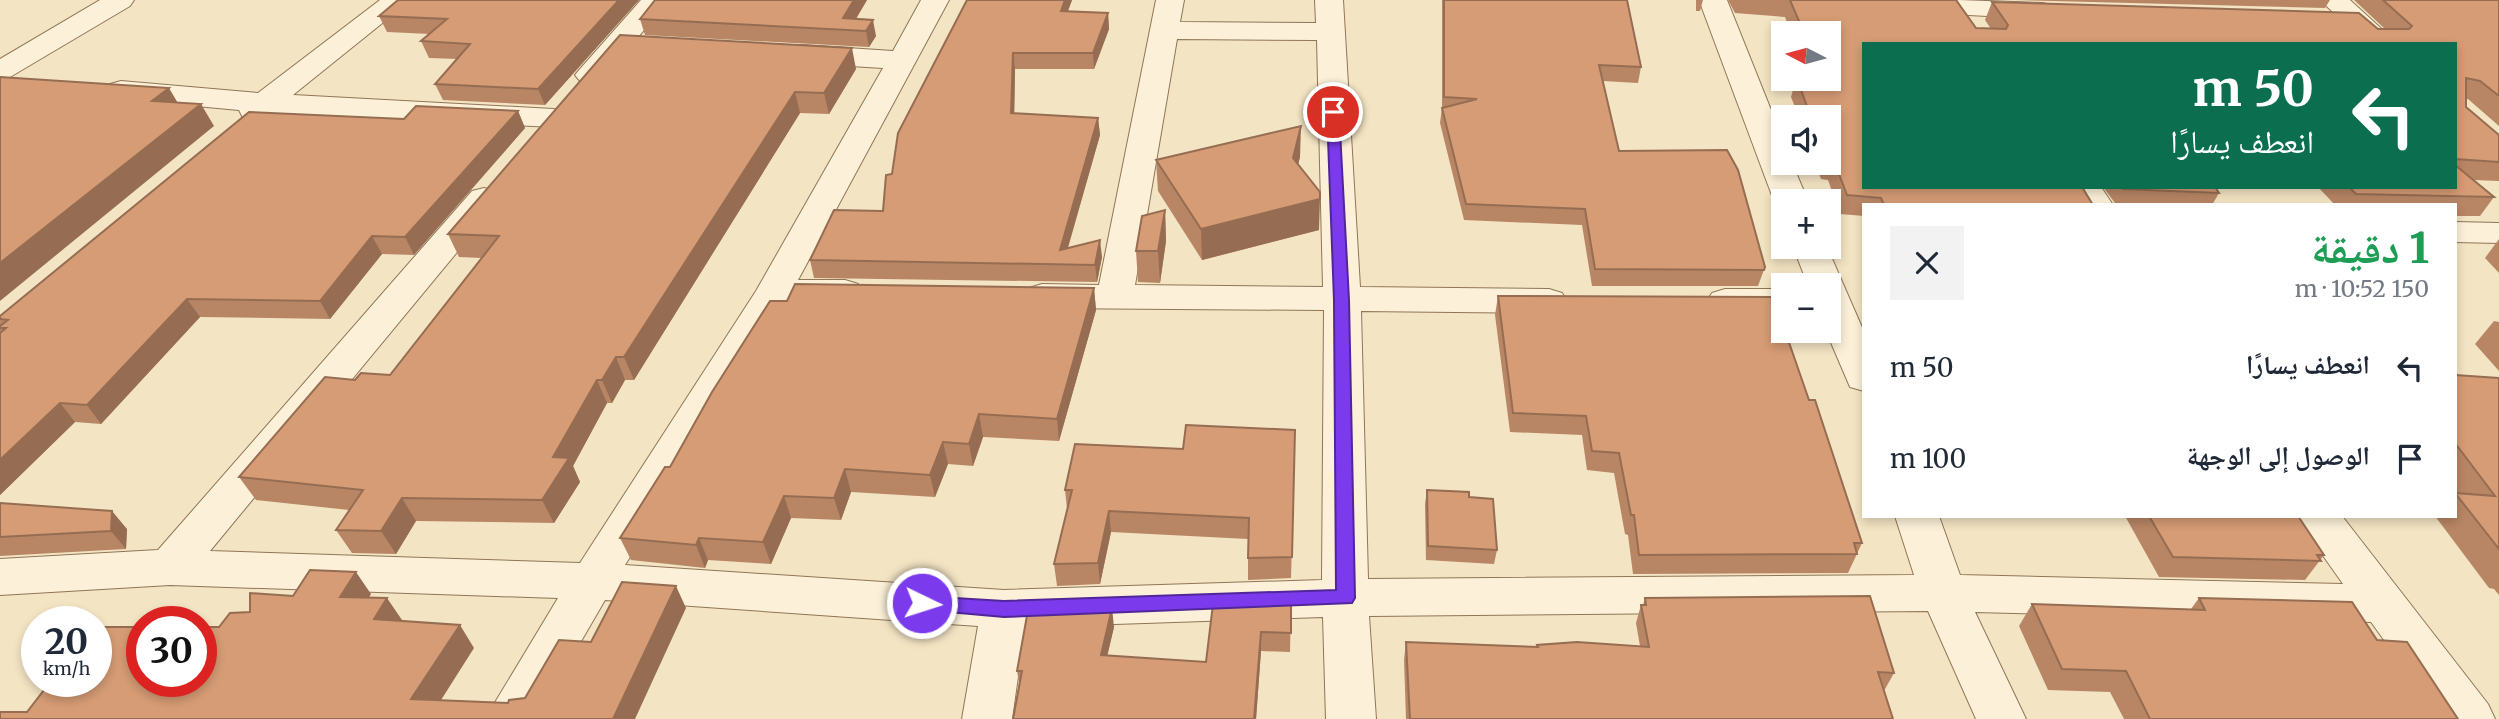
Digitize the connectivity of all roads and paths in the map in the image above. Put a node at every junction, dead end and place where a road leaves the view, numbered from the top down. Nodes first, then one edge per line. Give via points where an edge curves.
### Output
1 (120, 0) edge
2 (397, 0) edge
3 (656, 0) edge
4 (935, 0) edge
5 (1713, 0) edge
6 (1957, 4) edge
7 (2325, 9) edge
8 (2070, 11) edge
9 (1167, 15) edge
10 (1329, 16) edge
11 (1979, 35) edge
12 (2382, 42) edge
13 (617, 44) junction
14 (658, 46) edge
15 (781, 53) edge
16 (903, 60) junction
17 (0, 71) edge
18 (0, 79) edge
19 (42, 83) edge
20 (97, 88) edge
21 (264, 103) junction
22 (553, 118) junction
23 (234, 127) edge
24 (1786, 189) edge
25 (2457, 232) edge
26 (2499, 233) edge
27 (774, 291) junction
28 (883, 293) edge
29 (1006, 296) edge
30 (1115, 298) junction
31 (1342, 300) junction
32 (1576, 301) edge
33 (1687, 301) edge
34 (1771, 301) edge
35 (1841, 310) edge
36 (1862, 371) edge
37 (1918, 518) edge
38 (2319, 518) edge
39 (170, 566) junction
40 (0, 577) edge
41 (592, 581) junction
42 (1943, 593) junction
43 (1345, 598) junction
44 (2384, 604) junction
45 (1004, 609) junction
46 (510, 719) edge
47 (987, 719) edge
48 (1351, 719) edge
49 (2001, 719) edge
50 (2470, 719) edge

1 - 17 street
2 - 21 street
3 - 13 street
4 - 16 street
5 - 24 street
6 - 8 street
6 - 11 street
7 - 12 street via 2357,20
9 - 10 street
9 - 30 street
10 - 31 street
13 - 14 street
13 - 22 street
15 - 16 street
16 - 27 street
18 - 19 street
20 - 21 street
21 - 22 street
21 - 23 street
22 - 39 street
25 - 26 street
27 - 28 street
27 - 41 street
29 - 30 street
30 - 31 street
31 - 32 street
31 - 43 street
33 - 34 street
35 - 36 street
37 - 42 street
38 - 44 street
39 - 40 street
39 - 41 street
41 - 45 street
41 - 46 street
42 - 43 street
42 - 44 street
42 - 49 street
43 - 45 street
43 - 48 street
44 - 50 street
45 - 47 street

